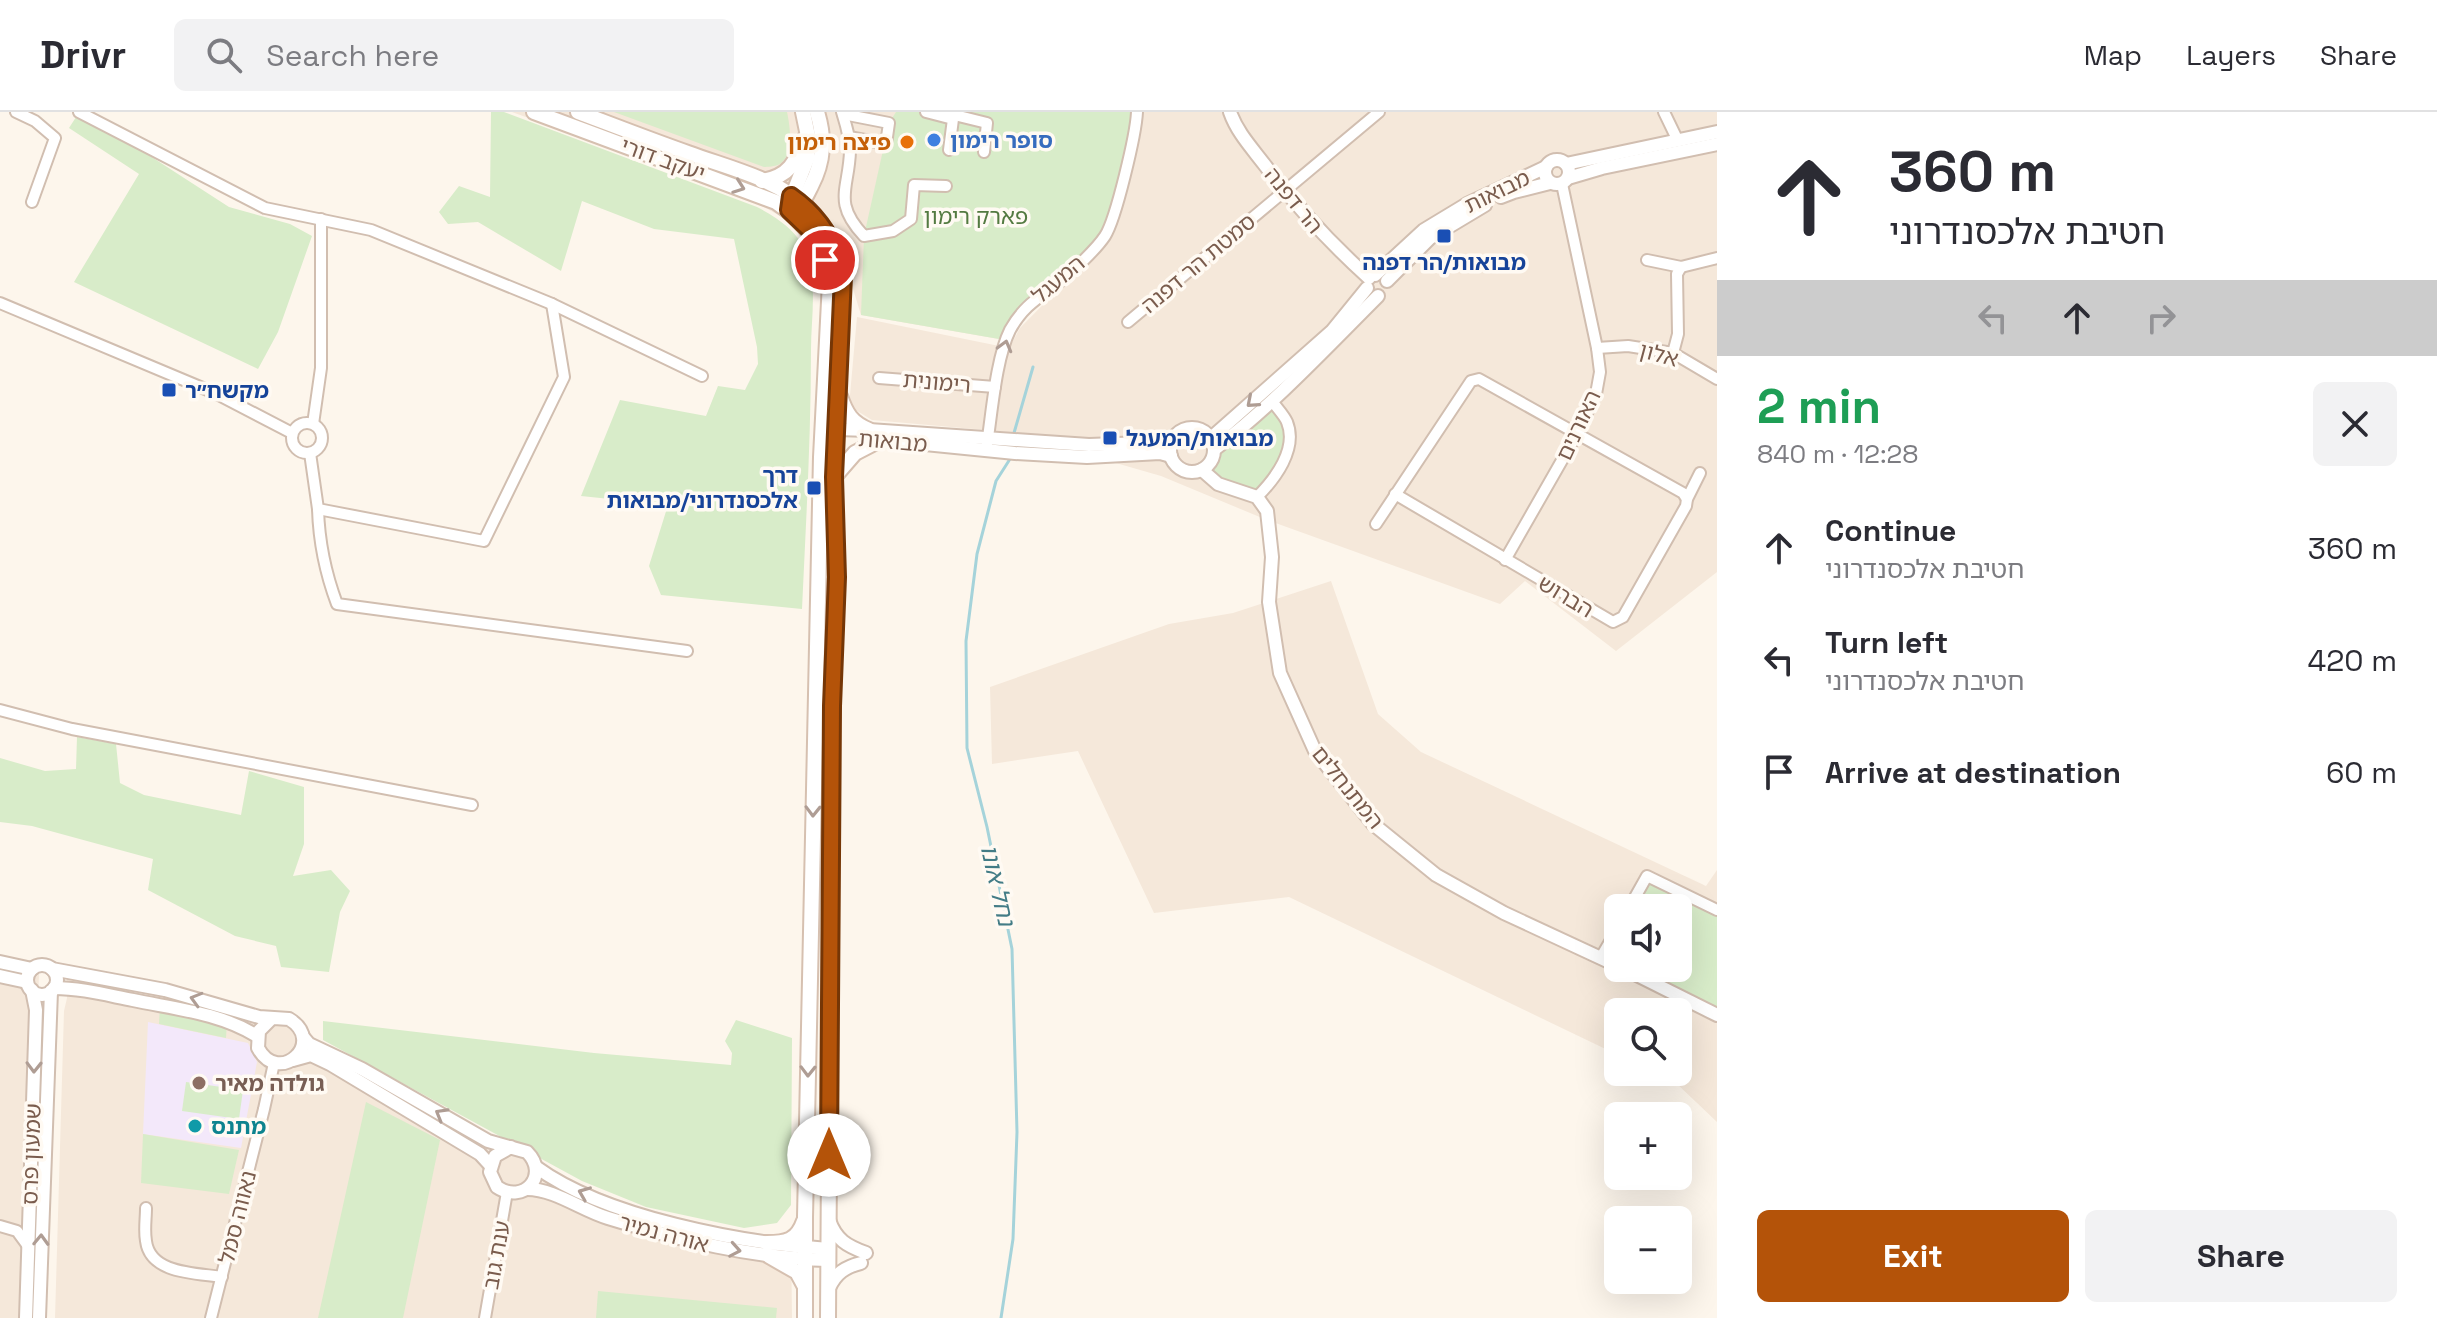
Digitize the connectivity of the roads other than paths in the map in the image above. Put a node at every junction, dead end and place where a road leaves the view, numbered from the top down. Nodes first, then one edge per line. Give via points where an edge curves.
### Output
1 (16, 112) edge
2 (79, 112) edge
3 (534, 112) edge
4 (578, 112) edge
5 (803, 112) edge
6 (817, 112) edge
7 (926, 112) edge
8 (942, 112) edge
9 (1137, 112) edge
10 (1230, 112) edge
11 (1379, 112) edge
12 (1664, 112) edge
13 (842, 113) edge
14 (892, 118) edge
15 (808, 130) junction
16 (1717, 132) edge
17 (849, 137) junction
18 (1678, 141) junction
19 (1717, 144) edge
20 (949, 150) dead end
21 (984, 152) dead end
22 (1566, 164) junction
23 (1546, 167) junction
24 (818, 171) junction
25 (762, 181) junction
26 (1560, 181) junction
27 (946, 186) dead end
28 (1285, 191) junction
29 (32, 202) dead end
30 (794, 203) junction
31 (321, 219) junction
32 (827, 232) junction
33 (1717, 258) edge
34 (1647, 260) dead end
35 (1681, 267) junction
36 (1375, 284) junction
37 (0, 303) edge
38 (552, 304) junction
39 (1128, 322) dead end
40 (1597, 348) junction
41 (1673, 353) junction
42 (702, 376) dead end
43 (879, 378) dead end
44 (1717, 379) edge
45 (995, 387) junction
46 (838, 393) junction
47 (1272, 401) junction
48 (313, 424) junction
49 (832, 432) junction
50 (292, 433) junction
51 (1577, 434) junction
52 (876, 435) junction
53 (1172, 442) junction
54 (987, 444) junction
55 (1213, 444) junction
56 (310, 453) junction
57 (1171, 456) junction
58 (1202, 470) junction
59 (1700, 473) dead end
60 (834, 477) junction
61 (1395, 494) junction
62 (1257, 497) junction
63 (1687, 499) junction
64 (318, 509) junction
65 (1376, 524) dead end
66 (1505, 560) junction
67 (687, 651) dead end
68 (0, 710) edge
69 (472, 805) dead end
70 (1637, 894) edge
71 (1684, 894) edge
72 (1692, 898) edge
73 (1717, 910) edge
74 (1604, 952) edge
75 (1601, 957) junction
76 (1604, 959) edge
77 (0, 962) edge
78 (52, 969) junction
79 (0, 976) edge
80 (30, 980) junction
81 (1650, 982) edge
82 (52, 990) junction
83 (1717, 1015) edge
84 (271, 1019) junction
85 (257, 1036) junction
86 (303, 1037) junction
87 (293, 1060) junction
88 (274, 1063) junction
89 (511, 1147) junction
90 (491, 1166) junction
91 (536, 1167) junction
92 (527, 1189) junction
93 (507, 1192) junction
94 (29, 1208) junction
95 (146, 1208) dead end
96 (805, 1217) junction
97 (828, 1217) junction
98 (2, 1226) edge
99 (28, 1246) junction
100 (768, 1250) junction
101 (806, 1253) junction
102 (828, 1254) junction
103 (222, 1277) junction
104 (806, 1289) junction
105 (828, 1291) junction
106 (26, 1318) edge
107 (39, 1318) edge
108 (211, 1318) edge
109 (485, 1318) edge
110 (805, 1318) edge
111 (828, 1318) edge

1 - 29 street via 55,138
2 - 31 street via 265,208
3 -> 30 main road, יעקב דורי via 776,202
4 - 25 main road, יעקב דורי
5 - 15 main road
6 - 24 main road via 823,140
7 - 20 street via 953,119
8 - 21 street via 987,123
45 -> 9 street, המעגל via 1009,333 1026,306 1067,276 1105,235
10 - 28 street, הר דפנה
11 - 28 street, סמטת הר דפנה
12 - 18 street
13 - 14 street
13 - 17 street
14 - 17 street via 886,144
15 - 25 main road via 790,169
15 - 30 main road via 807,159
16 - 18 street
17 - 27 street via 843,192 848,214 864,236 893,231 911,219 914,185
18 - 22 street
19 - 26 street, מבואות
22 - 23 street via 1555,160
22 - 26 street via 1569,171
23 - 26 street via 1544,174
23 - 36 street, מבואות via 1424,230
24 - 30 main road
24 - 32 main road via 818,203
25 - 30 main road, יעקב דורי
26 - 36 street, מבואות via 1514,192 1473,210
26 - 40 street, האורנים
28 - 36 street, הר דפנה via 1329,243
28 - 39 street, סמטת הר דפנה
30 - 32 main road via 813,213
30 - 49 main road via 825,260 830,282
31 - 38 street via 371,230
31 - 48 street via 321,368
32 - 46 main road via 843,276
33 - 35 street
34 - 35 street
35 - 41 street
36 - 47 street, מבואות via 1339,338
36 -> 55 street, מבואות
37 - 50 street via 217,394
38 - 42 street
38 - 64 street via 564,377 484,541
40 - 41 street, אלון via 1628,346
40 - 51 street, האורנים via 1596,394
41 - 44 street, אלון
43 - 45 street, רימונית
45 - 54 street, המעגל
46 - 49 main road
46 - 52 main road via 855,424
47 - 55 street, מבואות
47 - 62 street via 1287,423 1289,445 1275,478
48 - 50 street via 303,423
48 - 56 street via 322,442
49 - 52 street, מבואות
49 - 60 main road
49 -> 96 main road via 815,705
50 - 56 street via 294,447
51 - 61 street via 1479,379 1471,381
51 - 63 street
51 - 66 street, האורנים
52 - 54 street, מבואות
52 - 60 main road
53 - 54 street, מבואות
53 - 55 street via 1187,429 1200,429
53 - 57 street
54 - 57 street, מבואות via 1087,457
55 - 58 street via 1211,463
56 - 64 street
57 - 58 street via 1183,471
58 - 62 street via 1218,484
59 - 63 street, הברוש
60 - 97 main road
61 - 65 street
61 - 66 street, הברוש
62 - 75 street, המתנחלים via 1269,522 1269,602 1280,673 1315,751 1373,824 1436,875
63 - 66 street, הברוש via 1623,617 1613,622
64 - 67 street via 319,544 337,604
68 - 69 street via 72,729
70 - 71 street via 1647,876
72 - 73 street
74 - 75 street
75 - 76 street, המתנחלים
77 - 80 street
78 - 80 street via 40,965
78 - 82 street via 57,980
84 -> 78 street via 165,990
79 - 80 street
80 - 82 street via 43,994
80 -> 94 street, שמעון פרס via 36,1010
81 - 83 street, המתנחלים
82 - 85 street via 87,990 189,1011 237,1023
107 -> 82 street, שמעון פרס
84 - 85 street
84 - 86 street via 294,1022
85 - 88 street via 260,1053
86 - 87 street
89 -> 86 street via 488,1141
87 - 88 street
87 - 90 street via 311,1055 330,1064 480,1154
88 - 103 street, נאווה סמל
89 - 90 street via 495,1156
89 - 91 street via 527,1152
90 - 93 street via 494,1182
91 - 92 street
100 -> 91 street, אורה נמיר via 609,1204
92 - 93 street
92 -> 100 street, אורה נמיר via 662,1234
93 - 109 street, ענת גוב
94 - 98 street via 17,1222
94 - 99 street, שמעון פרס
95 - 103 street, נאווה סמל via 146,1242 155,1259 165,1267
96 - 100 main road via 795,1237
96 - 101 main road
97 - 102 main road
97 - 105 street via 842,1243 864,1258 842,1269
98 - 99 street via 17,1231
99 - 106 street, שמעון פרס
100 - 101 street, אורה נמיר
100 - 104 main road via 797,1272
101 - 102 street, אורה נמיר
101 - 104 main road
102 - 105 main road
103 - 108 street, נאווה סמל
104 - 110 main road
105 - 111 main road

